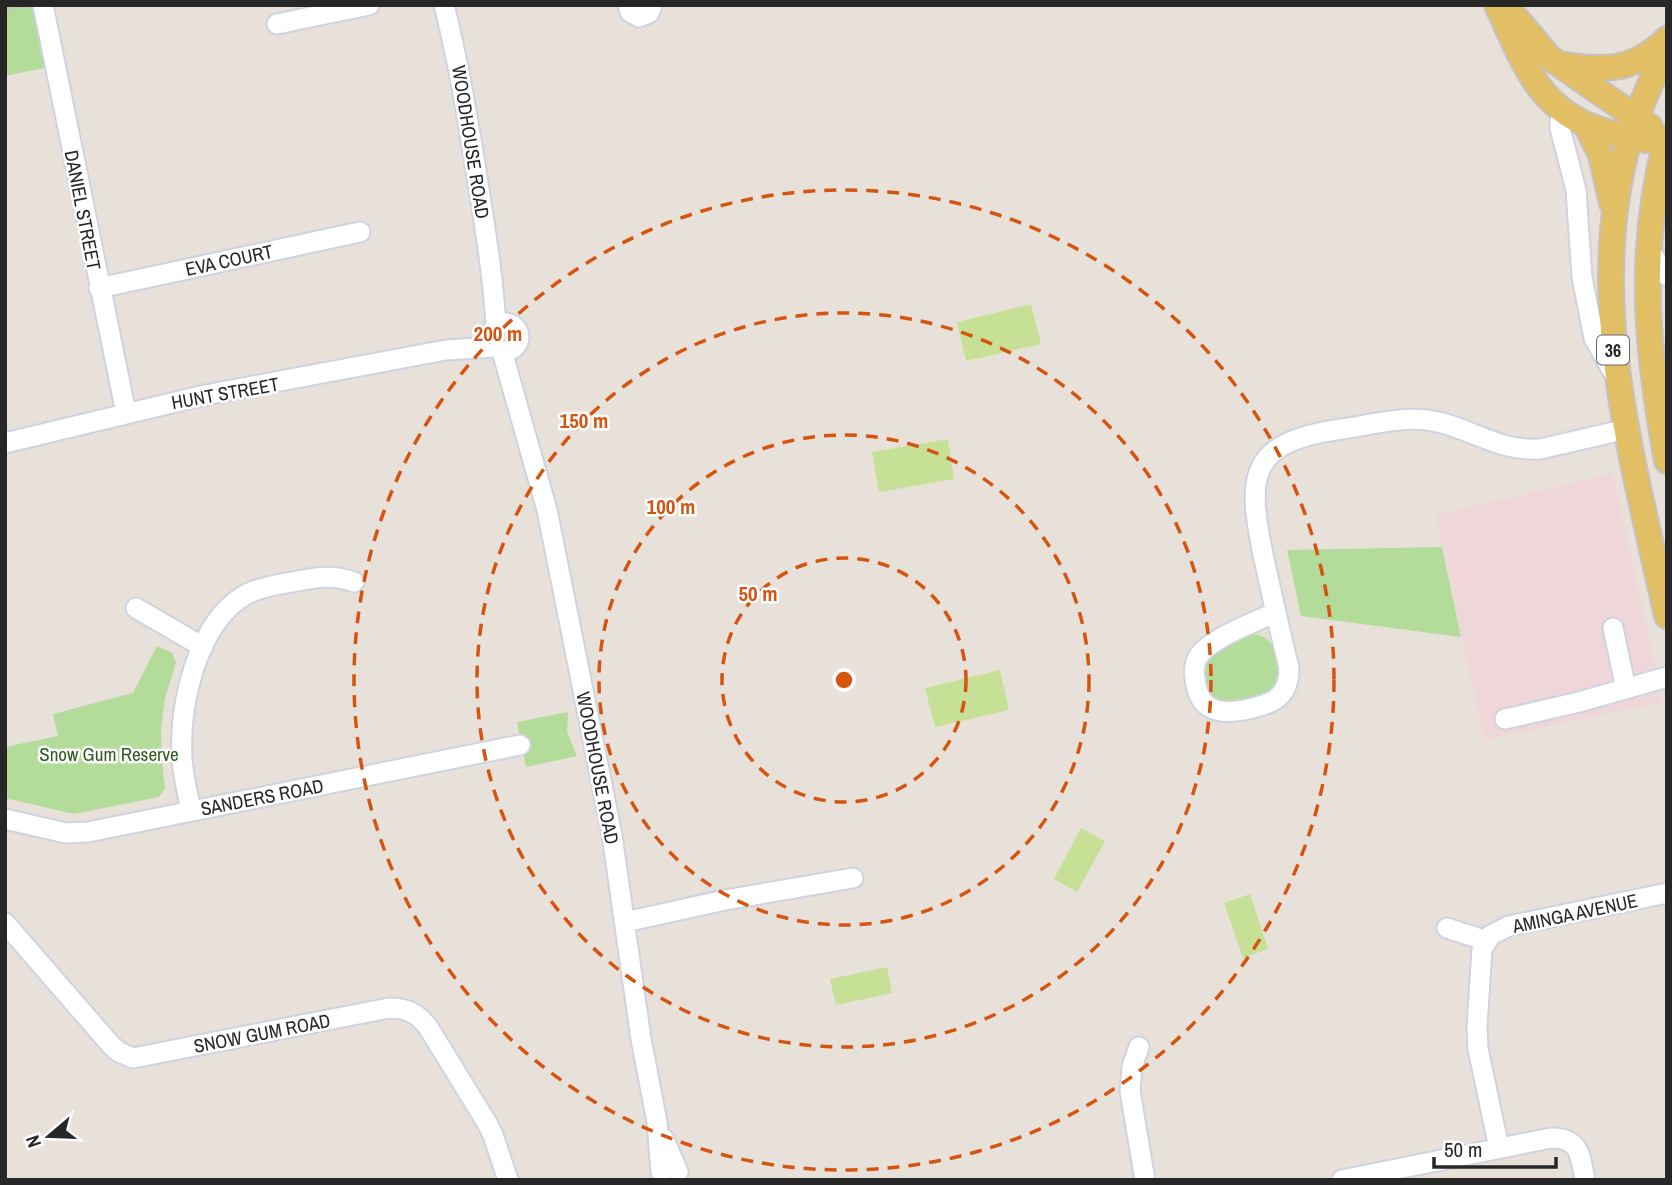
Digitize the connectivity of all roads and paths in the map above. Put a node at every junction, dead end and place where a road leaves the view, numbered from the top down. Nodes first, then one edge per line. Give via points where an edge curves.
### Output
1 (28, 5) edge
2 (43, 5) edge
3 (369, 5) edge
4 (444, 5) edge
5 (628, 5) edge
6 (652, 5) edge
7 (1497, 5) edge
8 (1505, 5) edge
9 (5, 10) edge
10 (277, 24) dead end
11 (1667, 39) edge
12 (1667, 46) edge
13 (1556, 63) junction
14 (1591, 87) junction
15 (1561, 111) junction
16 (1586, 125) junction
17 (1633, 127) junction
18 (1666, 140) edge
19 (1615, 214) junction
20 (360, 232) dead end
21 (1648, 248) junction
22 (1610, 270) junction
23 (1667, 276) edge
24 (99, 288) junction
25 (502, 338) junction
26 (1617, 378) junction
27 (126, 413) junction
28 (1627, 429) junction
29 (5, 443) edge
30 (1667, 461) edge
31 (354, 582) dead end
32 (136, 608) dead end
33 (1276, 612) junction
34 (1667, 616) edge
35 (1613, 628) dead end
36 (203, 647) junction
37 (1667, 677) edge
38 (1626, 689) junction
39 (1505, 719) dead end
40 (520, 745) dead end
41 (191, 811) junction
42 (5, 819) edge
43 (853, 878) dead end
44 (1667, 894) edge
45 (625, 922) junction
46 (5, 923) edge
47 (1447, 928) dead end
48 (1487, 941) junction
49 (1139, 1047) dead end
50 (1499, 1148) junction
51 (499, 1151) junction
52 (664, 1177) edge
53 (1368, 1177) edge
54 (500, 1180) edge
55 (508, 1180) edge
56 (1145, 1180) edge
57 (1342, 1180) edge
58 (1584, 1180) edge

1 - 9 path
2 - 24 street, DANIEL STREET
3 - 10 street
4 - 25 street, WOODHOUSE ROAD via 459,68
5 - 6 street via 639,17 649,13
7 - 15 main road via 1534,82
8 - 13 main road
11 - 13 main road via 1647,57 1627,65 1601,68
12 - 17 main road, 36
13 - 14 main road
14 - 15 main road via 1570,96
14 - 17 main road
15 - 16 main road
15 - 26 street via 1560,128 1577,196 1582,277 1591,327
16 - 17 main road
16 - 19 main road via 1601,155
17 - 18 main road
17 - 19 main road, 36
18 - 21 main road, 36
19 - 22 main road, 36
20 - 24 street, EVA COURT
21 - 22 main road via 1628,244
21 - 23 street
21 - 30 main road, 36 via 1649,348
22 - 26 main road, 36
24 - 27 street, DANIEL STREET
25 - 27 street, HUNT STREET
25 - 45 street, WOODHOUSE ROAD via 552,531
26 - 28 main road, 36
27 - 29 street, HUNT STREET
28 - 33 street via 1526,450 1413,419 1292,440 1264,463 1255,489 1256,519
28 - 34 main road, 36
31 - 36 street via 327,576 246,594 220,618
32 - 36 street
33 - 33 street via 1289,668 1285,690 1262,706 1226,713 1211,709 1196,685 1195,666 1202,652
35 - 38 street
36 - 41 street via 189,688 183,728 182,759
37 - 38 street
38 - 39 street
40 - 41 street, SANDERS ROAD
41 - 42 street, SANDERS ROAD via 74,833
43 - 45 street
44 - 48 street, AMINGA AVENUE via 1509,926
45 - 52 street, WOODHOUSE ROAD
46 - 51 street, SNOW GUM ROAD via 111,1045 133,1058 389,1008 409,1010 428,1027
47 - 48 street, AMINGA AVENUE
48 - 50 street via 1480,955 1477,1039
49 - 56 street via 1130,1091
50 - 53 street
50 - 58 street via 1551,1138 1568,1140 1578,1150
51 - 54 street, SNOW GUM ROAD
51 - 55 street, SNOW GUM ROAD
53 - 57 street

